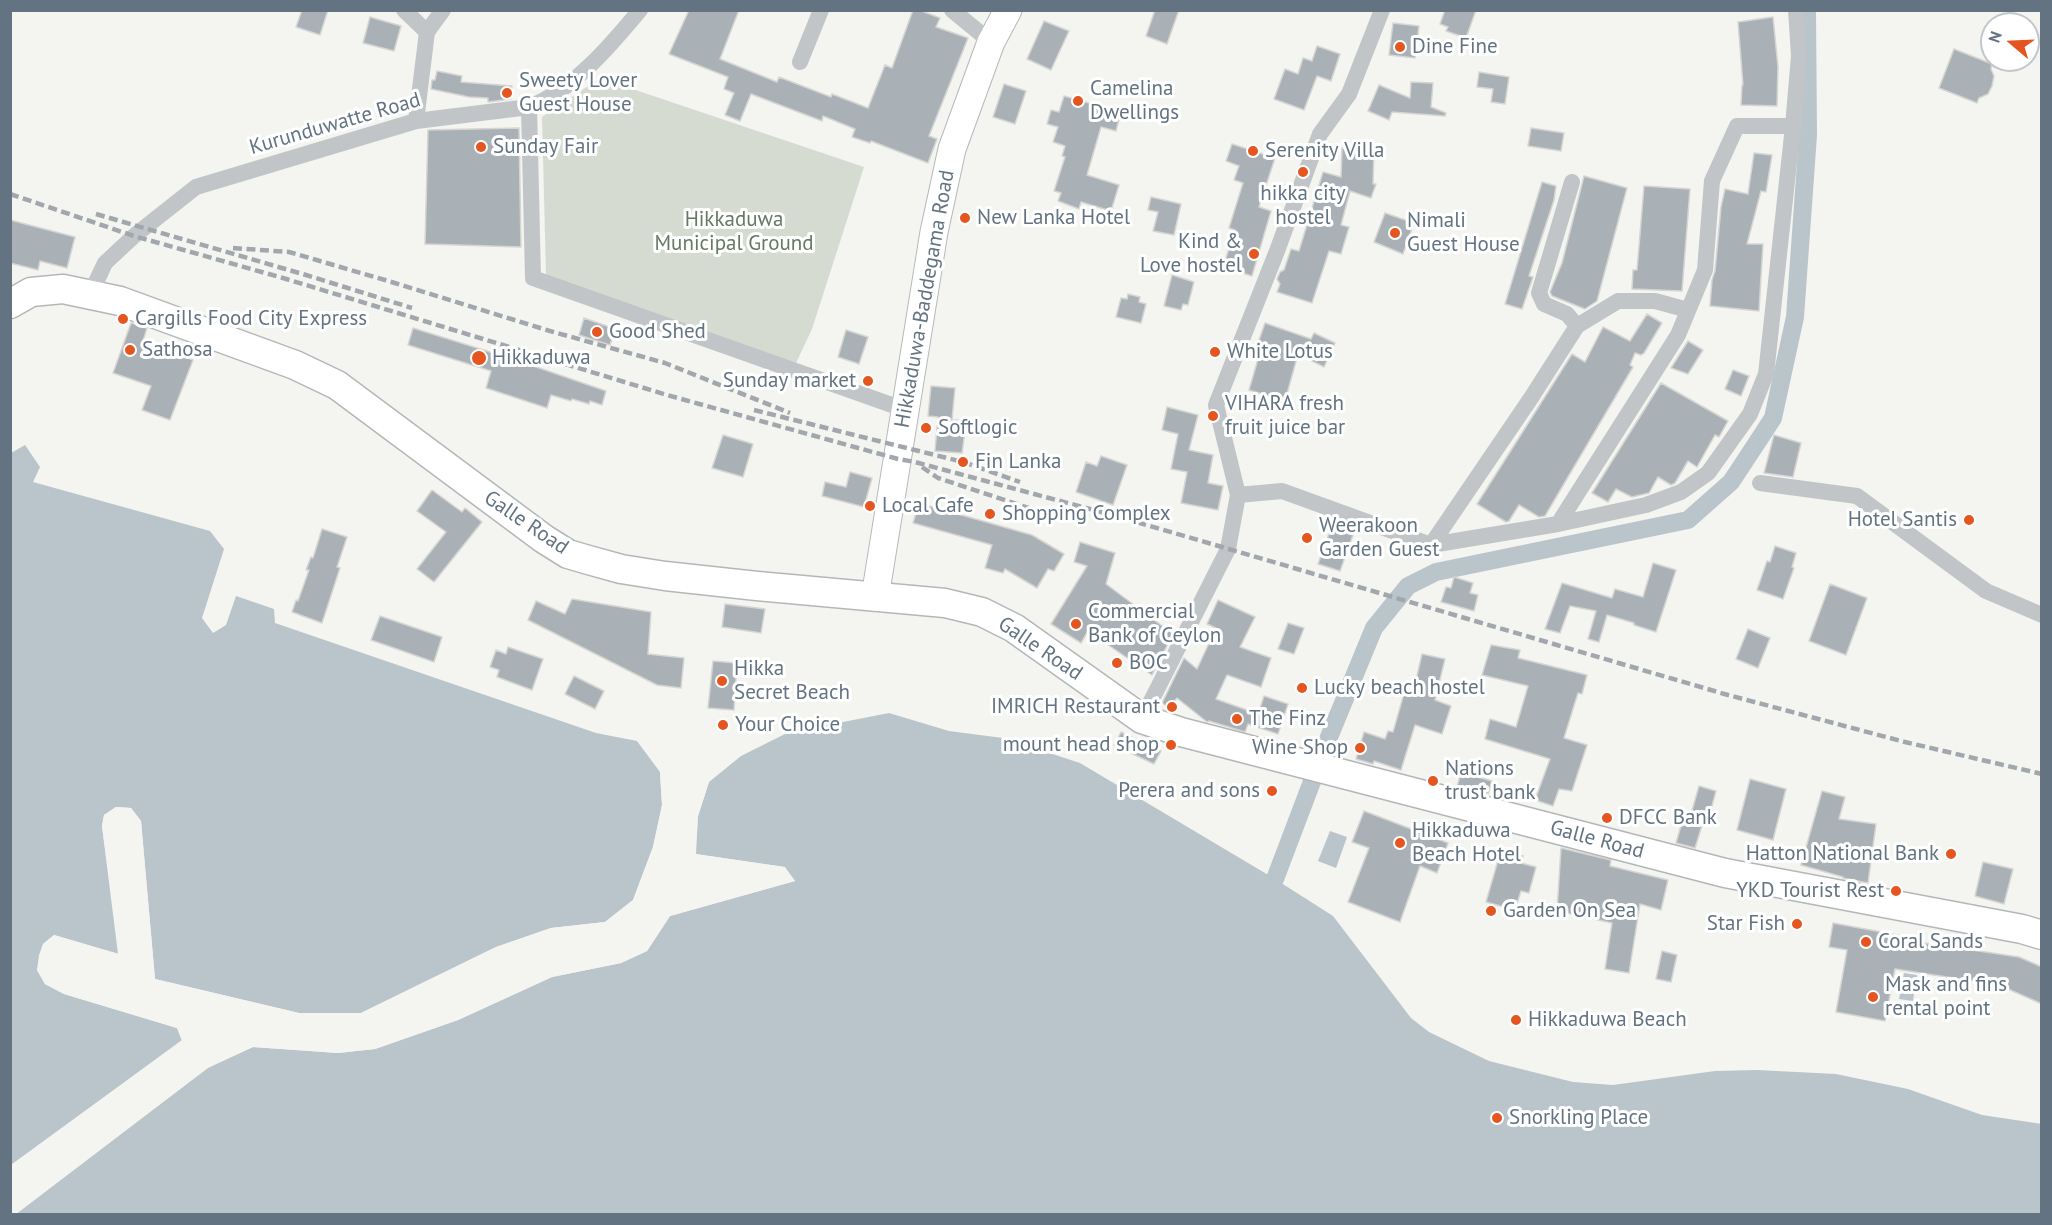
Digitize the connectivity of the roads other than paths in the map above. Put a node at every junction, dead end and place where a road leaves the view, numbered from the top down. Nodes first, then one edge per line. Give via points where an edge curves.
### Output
1 (404, 10) edge
2 (443, 10) edge
3 (640, 10) edge
4 (821, 10) edge
5 (952, 10) edge
6 (1008, 10) edge
7 (1382, 10) edge
8 (1796, 10) edge
9 (427, 32) junction
10 (991, 42) junction
11 (800, 62) dead end
12 (529, 107) junction
13 (416, 121) junction
14 (1793, 126) junction
15 (1572, 182) dead end
16 (90, 295) junction
17 (10, 304) edge
18 (1688, 310) junction
19 (1577, 326) junction
20 (906, 410) junction
21 (1760, 483) dead end
22 (1238, 495) junction
23 (1558, 524) junction
24 (1431, 545) junction
25 (875, 597) junction
26 (2042, 615) edge
27 (1142, 719) junction
28 (2042, 935) edge

1 - 9 street
2 - 9 street
3 - 12 street, Kurunduwatte Road via 609,47 568,84
4 - 11 street
5 - 10 street
6 - 10 main road, Hikkaduwa-Baddegama Road
7 - 22 street via 1349,94 1320,134 1216,405
8 - 14 street via 1799,56
9 - 13 street
10 - 20 main road, Hikkaduwa-Baddegama Road via 952,148 933,232
12 - 13 street, Kurunduwatte Road
12 - 20 street via 533,278
13 - 16 street, Kurunduwatte Road via 196,187 105,263
14 - 18 street via 1737,126 1712,181 1705,270
14 - 23 street via 1766,374 1750,414 1708,473 1681,492 1646,505
15 - 19 street via 1539,293 1544,304 1567,314
16 - 17 highway, Galle Road via 63,289 31,292
16 - 25 highway, Galle Road via 120,301 285,361 337,385 568,554 665,576
18 - 19 street via 1655,301 1618,301
18 - 23 street via 1678,335
19 - 24 street
20 - 25 main road, Hikkaduwa-Baddegama Road
21 - 26 street via 1857,496 1986,591
22 - 24 street via 1282,492
22 - 27 street via 1228,549
23 - 24 street
25 - 27 highway, Galle Road via 945,603 982,612 1014,628
27 - 28 highway, Galle Road via 1725,873

